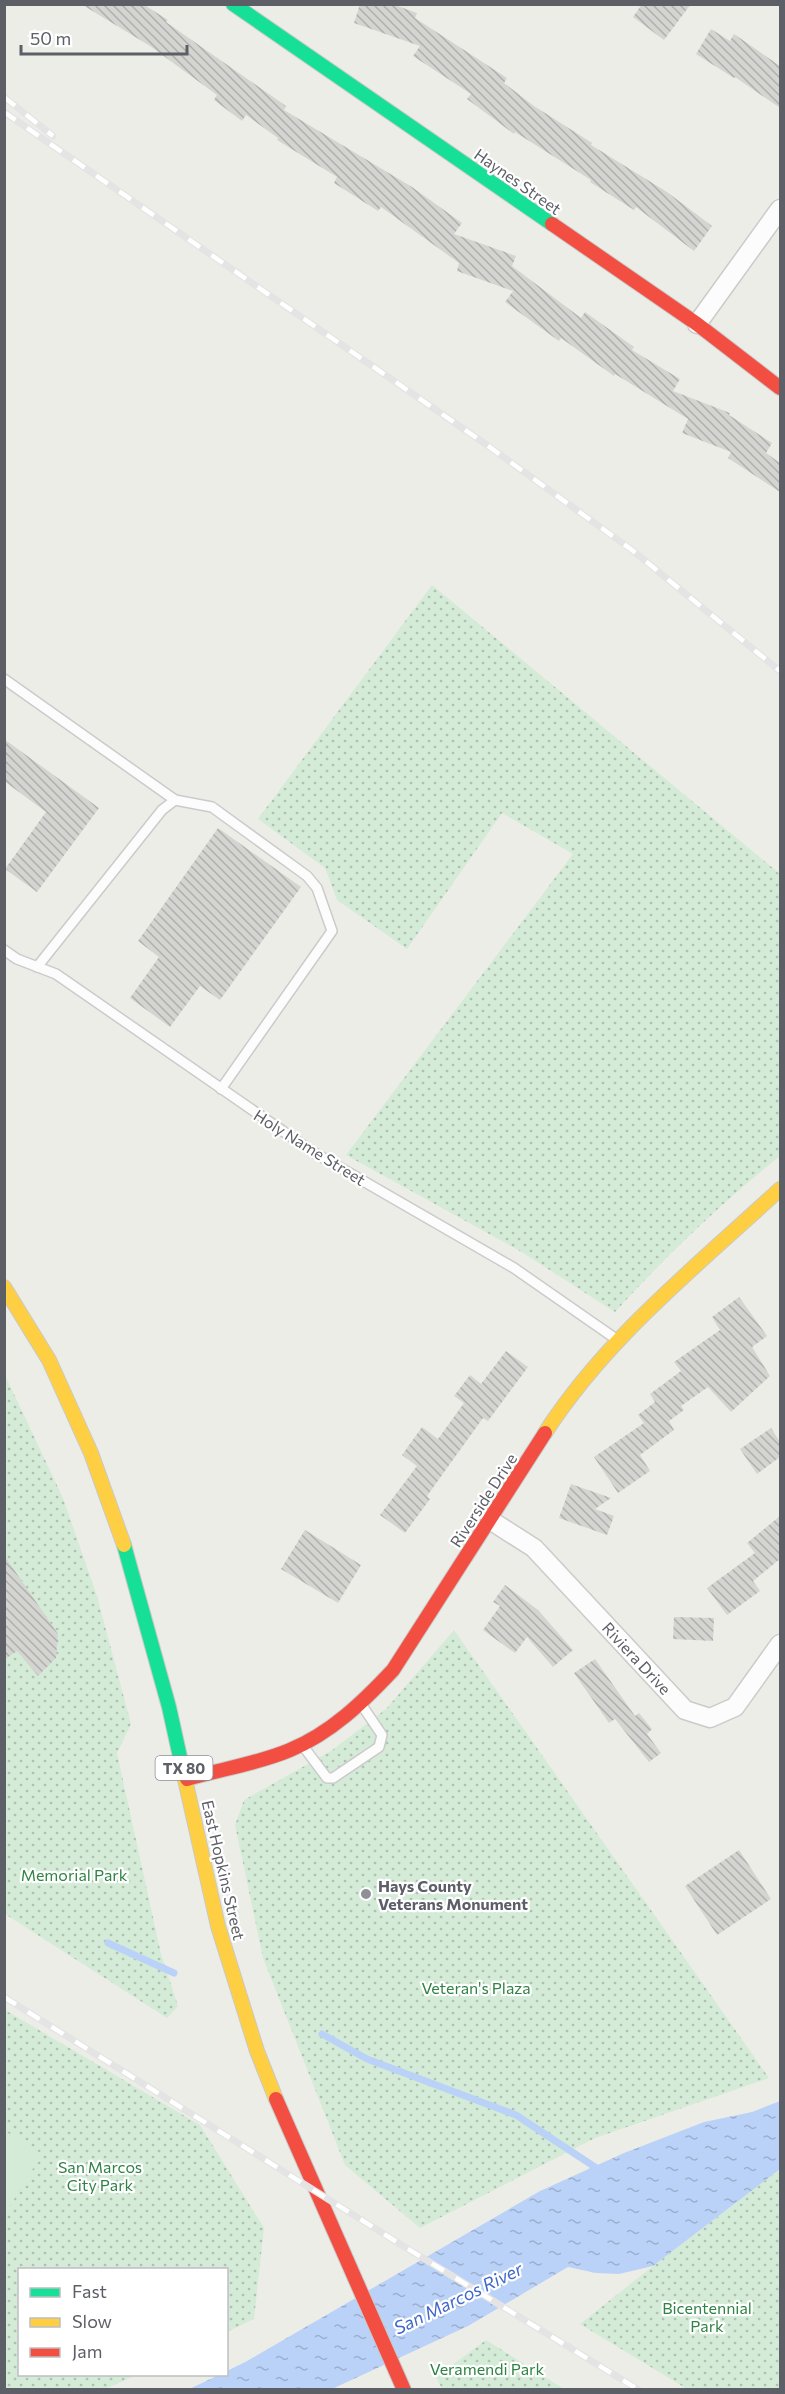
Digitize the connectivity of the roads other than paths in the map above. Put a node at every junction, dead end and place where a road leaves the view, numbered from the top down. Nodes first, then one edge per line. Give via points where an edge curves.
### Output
1 (233, 4) edge
2 (780, 209) edge
3 (697, 324) junction
4 (780, 388) edge
5 (4, 680) edge
6 (175, 800) junction
7 (4, 950) edge
8 (37, 967) junction
9 (221, 1089) junction
10 (780, 1189) edge
11 (4, 1287) edge
12 (617, 1341) junction
13 (490, 1520) junction
14 (780, 1644) edge
15 (361, 1704) junction
16 (301, 1744) junction
17 (187, 1779) junction
18 (404, 2390) edge

1 - 3 street, Haynes Street
2 - 3 street
3 - 4 street, Haynes Street
5 - 6 lane
6 - 8 lane via 155,819
6 - 9 lane via 212,807 307,876 317,888 332,931
7 - 8 lane, Holy Name Street
8 - 9 lane, Holy Name Street via 56,974
9 - 12 lane, Holy Name Street via 313,1152 514,1268
10 - 12 street, Riverside Drive
11 - 17 street, East Hopkins Street / TX 80 via 49,1360 92,1453 133,1572
12 - 13 street, Riverside Drive via 561,1410
13 - 14 street, Riviera Drive via 534,1548 686,1710 710,1718 735,1707
13 - 15 street, Riverside Drive via 393,1670
15 - 16 street, Riverside Drive
15 - 16 lane via 382,1735 378,1747 333,1778 327,1778
16 - 17 street, Riverside Drive via 279,1754
17 - 18 street, East Hopkins Street / TX 80 via 218,1926 257,2051

